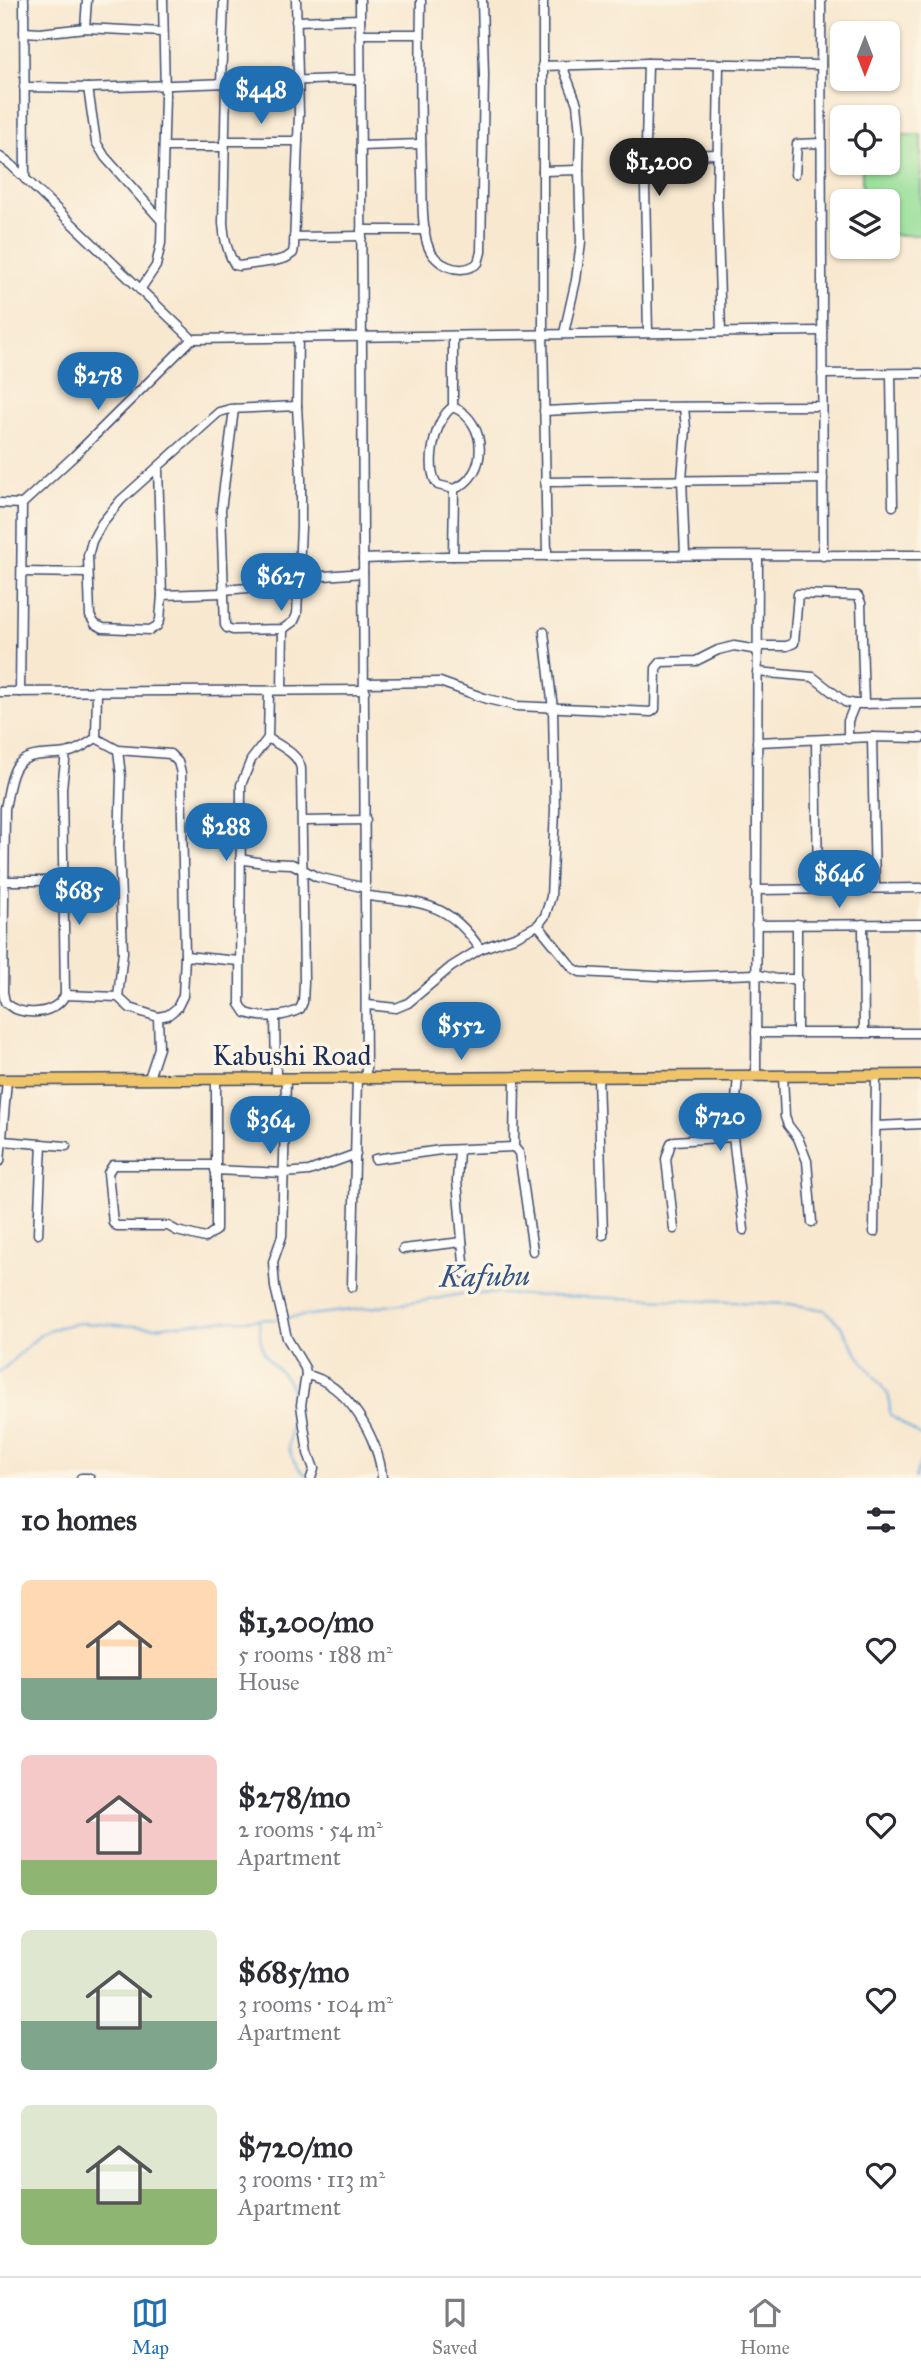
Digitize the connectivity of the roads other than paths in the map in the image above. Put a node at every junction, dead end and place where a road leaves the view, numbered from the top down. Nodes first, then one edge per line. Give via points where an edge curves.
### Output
1 (24, 0) edge
2 (87, 0) edge
3 (163, 0) edge
4 (224, 0) edge
5 (296, 0) edge
6 (360, 0) edge
7 (421, 0) edge
8 (482, 0) edge
9 (543, 0) edge
10 (821, 0) edge
11 (360, 19) junction
12 (296, 21) junction
13 (85, 28) junction
14 (24, 32) junction
15 (163, 32) junction
16 (360, 34) junction
17 (420, 34) junction
18 (648, 63) junction
19 (719, 64) junction
20 (562, 65) junction
21 (821, 65) junction
22 (542, 66) junction
23 (361, 80) junction
24 (299, 81) junction
25 (224, 83) junction
26 (165, 84) junction
27 (24, 87) junction
28 (88, 88) junction
29 (298, 141) junction
30 (821, 143) junction
31 (224, 144) junction
32 (421, 144) junction
33 (361, 146) junction
34 (164, 148) junction
35 (717, 154) junction
36 (645, 156) junction
37 (0, 157) edge
38 (579, 170) junction
39 (543, 171) junction
40 (795, 174) dead end
41 (25, 179) junction
42 (162, 221) junction
43 (425, 230) junction
44 (361, 233) junction
45 (294, 237) junction
46 (140, 290) junction
47 (822, 331) junction
48 (721, 332) junction
49 (564, 333) junction
50 (648, 333) junction
51 (543, 334) junction
52 (363, 336) junction
53 (298, 337) junction
54 (453, 337) junction
55 (192, 338) junction
56 (921, 373) edge
57 (822, 374) junction
58 (891, 374) junction
59 (822, 405) junction
60 (297, 406) junction
61 (453, 407) junction
62 (684, 407) junction
63 (234, 409) junction
64 (544, 411) junction
65 (158, 469) junction
66 (682, 479) junction
67 (822, 479) junction
68 (545, 482) junction
69 (454, 489) junction
70 (0, 503) edge
71 (22, 504) junction
72 (893, 506) dead end
73 (685, 555) junction
74 (921, 555) edge
75 (453, 556) junction
76 (547, 556) junction
77 (758, 556) junction
78 (823, 556) junction
79 (363, 559) junction
80 (22, 572) junction
81 (88, 573) junction
82 (363, 573) junction
83 (298, 581) junction
84 (223, 591) junction
85 (162, 595) junction
86 (283, 629) junction
87 (544, 632) dead end
88 (758, 648) junction
89 (757, 672) junction
90 (365, 687) junction
91 (97, 691) junction
92 (269, 691) junction
93 (282, 691) junction
94 (0, 692) edge
95 (20, 692) junction
96 (921, 703) edge
97 (860, 704) junction
98 (553, 709) junction
99 (872, 737) junction
100 (96, 738) junction
101 (268, 738) junction
102 (921, 738) edge
103 (848, 739) junction
104 (816, 740) junction
105 (757, 743) junction
106 (118, 750) junction
107 (66, 753) junction
108 (366, 820) junction
109 (303, 821) junction
110 (240, 859) junction
111 (303, 870) junction
112 (2, 881) edge
113 (64, 881) junction
114 (818, 888) junction
115 (874, 888) junction
116 (921, 888) edge
117 (757, 890) junction
118 (367, 892) junction
119 (797, 924) junction
120 (863, 924) junction
121 (921, 924) edge
122 (538, 925) junction
123 (756, 925) junction
124 (480, 949) junction
125 (185, 956) junction
126 (239, 961) junction
127 (756, 974) junction
128 (798, 979) junction
129 (65, 995) junction
130 (118, 998) junction
131 (368, 1005) junction
132 (275, 1016) junction
133 (158, 1017) junction
134 (756, 1033) junction
135 (797, 1033) junction
136 (864, 1033) junction
137 (921, 1033) edge
138 (756, 1075) junction
139 (738, 1076) junction
140 (783, 1076) junction
141 (876, 1076) junction
142 (921, 1076) edge
143 (362, 1077) junction
144 (598, 1077) junction
145 (149, 1078) junction
146 (216, 1078) junction
147 (281, 1078) junction
148 (515, 1078) junction
149 (4, 1080) edge
150 (921, 1124) edge
151 (876, 1126) junction
152 (733, 1137) junction
153 (2, 1142) edge
154 (42, 1144) junction
155 (66, 1146) dead end
156 (514, 1147) junction
157 (459, 1150) junction
158 (356, 1154) junction
159 (375, 1159) dead end
160 (0, 1161) edge
161 (215, 1168) junction
162 (284, 1173) junction
163 (812, 1222) dead end
164 (674, 1229) dead end
165 (744, 1230) dead end
166 (874, 1232) dead end
167 (38, 1234) dead end
168 (603, 1235) dead end
169 (462, 1242) junction
170 (403, 1249) dead end
171 (533, 1251) dead end
172 (465, 1274) dead end
173 (352, 1287) dead end
174 (306, 1375) junction
175 (80, 1478) edge
176 (90, 1478) edge
177 (311, 1478) edge
178 (382, 1478) edge

1 - 14 street
2 - 13 street
3 - 15 street
4 - 25 street
5 - 12 street
6 - 11 street
7 - 17 street
8 - 43 street via 478,263 460,269 444,265 427,244
9 - 22 street
10 - 21 street
11 - 12 street
11 - 16 street
12 - 24 street
13 - 14 street
13 - 15 street
14 - 27 street
15 - 26 street
16 - 17 street
16 - 23 street
17 - 32 street
18 - 19 street
18 - 20 street
18 - 36 street
19 - 21 street
19 - 35 street
20 - 22 street
20 - 38 street via 577,104
21 - 30 street
22 - 39 street
23 - 24 street
23 - 33 street
24 - 25 street
24 - 29 street
25 - 26 street
25 - 31 street
26 - 28 street
26 - 34 street
27 - 28 street
27 - 41 street
28 - 42 street via 96,142
29 - 31 street
29 - 45 street
30 - 40 street via 797,144
30 - 47 street
31 - 34 street
31 - 45 street via 224,230 235,265 286,258 293,253
32 - 33 street
32 - 43 street
33 - 44 street
34 - 42 street
35 - 36 street
35 - 48 street
36 - 50 street
37 - 41 street
38 - 39 street
38 - 49 street via 580,260
39 - 51 street
41 - 46 street
42 - 46 street via 159,255
43 - 44 street
44 - 45 street
44 - 52 street
46 - 55 street
47 - 48 street
47 - 57 street
48 - 50 street
49 - 50 street
49 - 51 street
51 - 54 street
51 - 64 street
52 - 53 street
52 - 54 street
52 - 79 street
53 - 55 street
53 - 60 street
54 - 61 street
55 - 71 street
56 - 58 street
57 - 58 street
57 - 59 street
58 - 72 street
59 - 62 street
59 - 67 street
60 - 63 street
60 - 83 street via 302,479
61 - 69 street via 437,430 432,474 438,485
61 - 69 street via 474,424 481,446 472,471
62 - 64 street
62 - 66 street
63 - 65 street via 215,414
63 - 84 street via 221,510
64 - 68 street
65 - 81 street via 102,523 89,549
65 - 85 street
66 - 67 street
66 - 68 street
66 - 73 street
67 - 78 street
68 - 76 street
69 - 75 street
70 - 71 street
71 - 80 street
73 - 76 street
73 - 77 street
74 - 78 street
75 - 76 street
75 - 79 street
77 - 78 street
77 - 88 street
79 - 82 street
80 - 81 street
80 - 95 street
81 - 85 street via 89,615 103,628 155,629
82 - 83 street
82 - 90 street
83 - 84 street
83 - 86 street via 297,614
84 - 85 street
84 - 86 street via 227,628
86 - 93 street
87 - 98 street
88 - 89 street
88 - 97 street via 794,643 798,594 858,596
88 - 98 street via 734,646 696,662 661,662 656,667 653,711
89 - 97 street via 813,677 845,702
89 - 105 street
90 - 93 street
90 - 98 street via 440,682 497,702
90 - 108 street
91 - 92 street
91 - 95 street
91 - 100 street
92 - 93 street
92 - 101 street
94 - 95 street
96 - 97 street
97 - 103 street via 848,721
98 - 122 street via 551,897
99 - 102 street
99 - 103 street
99 - 115 street
100 - 106 street
100 - 107 street
101 - 109 street via 300,763
101 - 110 street via 251,760 241,785
103 - 104 street
104 - 105 street
104 - 114 street
105 - 117 street
106 - 125 street via 161,752 178,762
106 - 130 street via 123,952
107 - 112 street via 24,759 13,771 5,808
107 - 113 street
108 - 109 street
108 - 118 street
109 - 111 street
110 - 111 street via 292,864
110 - 126 street
111 - 118 street
111 - 132 street via 303,1002 293,1013
112 - 113 street
112 - 129 street via 5,1002 30,1012 54,1009
113 - 129 street
114 - 115 street
114 - 117 street
115 - 116 street
117 - 123 street
118 - 124 street via 435,906 469,932
118 - 131 street
119 - 120 street
119 - 123 street
119 - 128 street
120 - 121 street
120 - 136 street
122 - 124 street
122 - 127 street via 580,972
123 - 127 street
124 - 131 street via 408,1003 396,1008
125 - 126 street
125 - 133 street via 183,996 177,1008
126 - 132 street via 240,1004 246,1013
127 - 128 street
127 - 134 street
128 - 135 street
129 - 130 street
130 - 133 street via 130,1008
131 - 143 street
132 - 147 street
133 - 145 street via 159,1048
134 - 135 street
134 - 138 street
135 - 136 street
136 - 137 street
138 - 139 main road, Kabushi Road
138 - 140 main road, Kabushi Road
139 - 144 main road, Kabushi Road
139 - 152 street
140 - 141 main road, Kabushi Road
140 - 163 street via 785,1117 807,1161
141 - 142 main road, Kabushi Road
141 - 151 street
143 - 147 main road, Kabushi Road
143 - 148 main road, Kabushi Road
143 - 158 street
144 - 148 main road, Kabushi Road
144 - 168 street
145 - 146 main road, Kabushi Road
145 - 149 main road, Kabushi Road
146 - 147 main road, Kabushi Road
146 - 161 street
147 - 162 street
148 - 156 street
149 - 153 street
150 - 151 street
151 - 166 street
152 - 164 street via 671,1143 666,1158
152 - 165 street
153 - 154 street
153 - 160 street
154 - 155 street
154 - 167 street
156 - 157 street
156 - 171 street
157 - 159 street
157 - 169 street
158 - 162 street via 309,1171
158 - 173 street
161 - 161 street via 213,1235 200,1237 168,1226 113,1223 108,1173 113,1165
161 - 162 street
162 - 174 street via 282,1236 273,1262 275,1287 286,1335
169 - 170 street
169 - 172 street
174 - 177 street via 301,1405 314,1469
174 - 178 street via 319,1377 354,1406 369,1431
175 - 176 street

